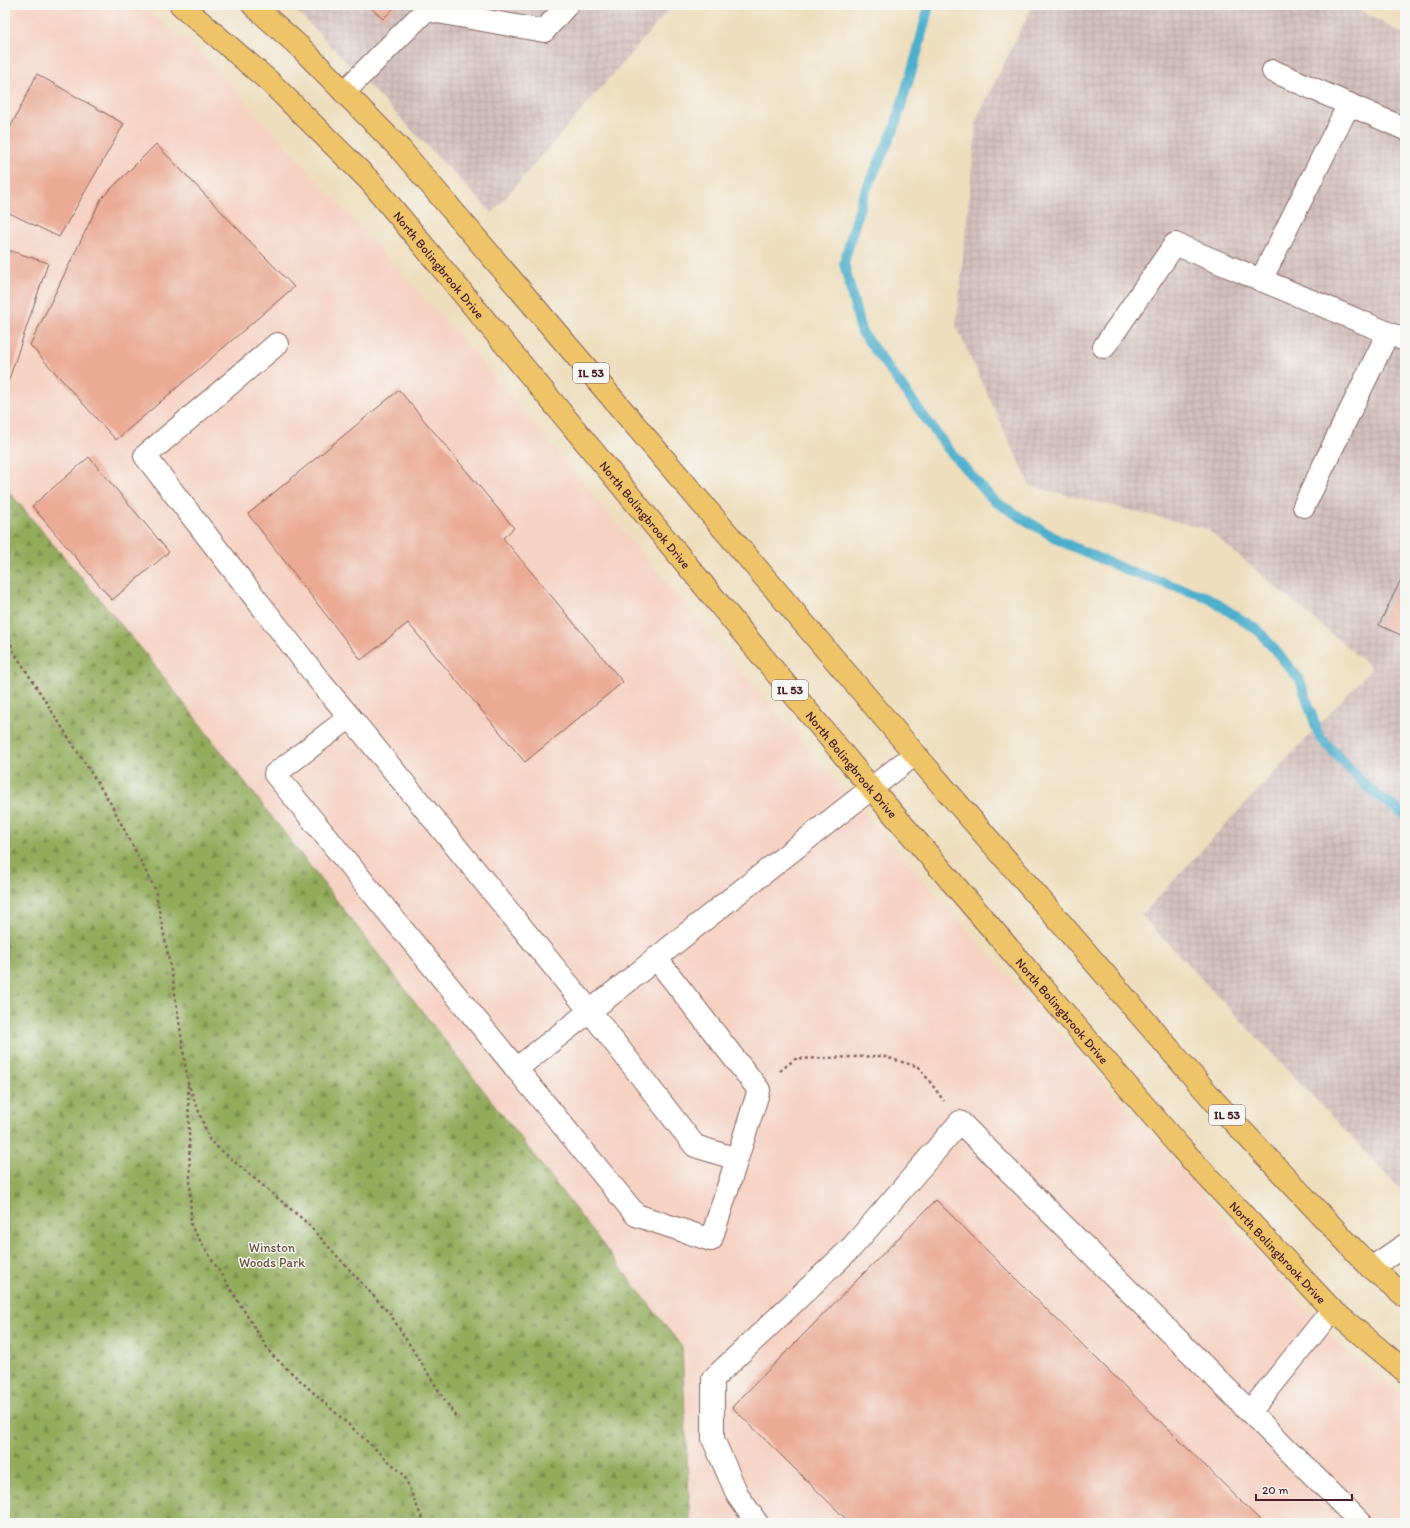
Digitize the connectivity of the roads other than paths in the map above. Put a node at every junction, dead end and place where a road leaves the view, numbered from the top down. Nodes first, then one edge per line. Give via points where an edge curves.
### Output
1 (181, 5) edge
2 (253, 5) edge
3 (567, 5) edge
4 (1273, 71) dead end
5 (344, 92) junction
6 (1349, 104) junction
7 (1405, 129) edge
8 (1262, 280) junction
9 (1397, 337) edge
10 (277, 344) dead end
11 (1104, 347) dead end
12 (1304, 506) dead end
13 (350, 717) junction
14 (915, 754) junction
15 (871, 788) junction
16 (656, 958) junction
17 (590, 1011) junction
18 (516, 1069) junction
19 (737, 1159) junction
20 (1405, 1245) edge
21 (1372, 1268) junction
22 (1405, 1296) edge
23 (1332, 1310) junction
24 (1405, 1371) edge
25 (1250, 1412) junction
26 (757, 1523) edge
27 (1361, 1523) edge

1 - 15 main road, North Bolingbrook Drive / IL 53 via 270,82 370,181
2 - 5 main road, IL 53 via 301,48
3 - 5 street via 544,31 426,10
4 - 6 street
5 - 14 main road, IL 53 via 401,150
6 - 7 street
6 - 8 street
8 - 9 street
8 - 11 street via 1175,244
9 - 12 street
10 - 13 street via 145,456
13 - 17 street
13 - 18 street via 275,774
14 - 15 street
14 - 21 main road, IL 53 via 1216,1103
15 - 16 street
15 - 23 main road, North Bolingbrook Drive / IL 53 via 1178,1146
16 - 17 street
16 - 19 street via 759,1090
17 - 18 street
17 - 19 street via 695,1146
18 - 19 street via 636,1215 711,1240
20 - 21 street
21 - 22 main road, IL 53
23 - 24 main road, North Bolingbrook Drive / IL 53
23 - 25 street
25 - 26 street via 960,1122 852,1247 713,1379 713,1439 738,1496
25 - 27 street

